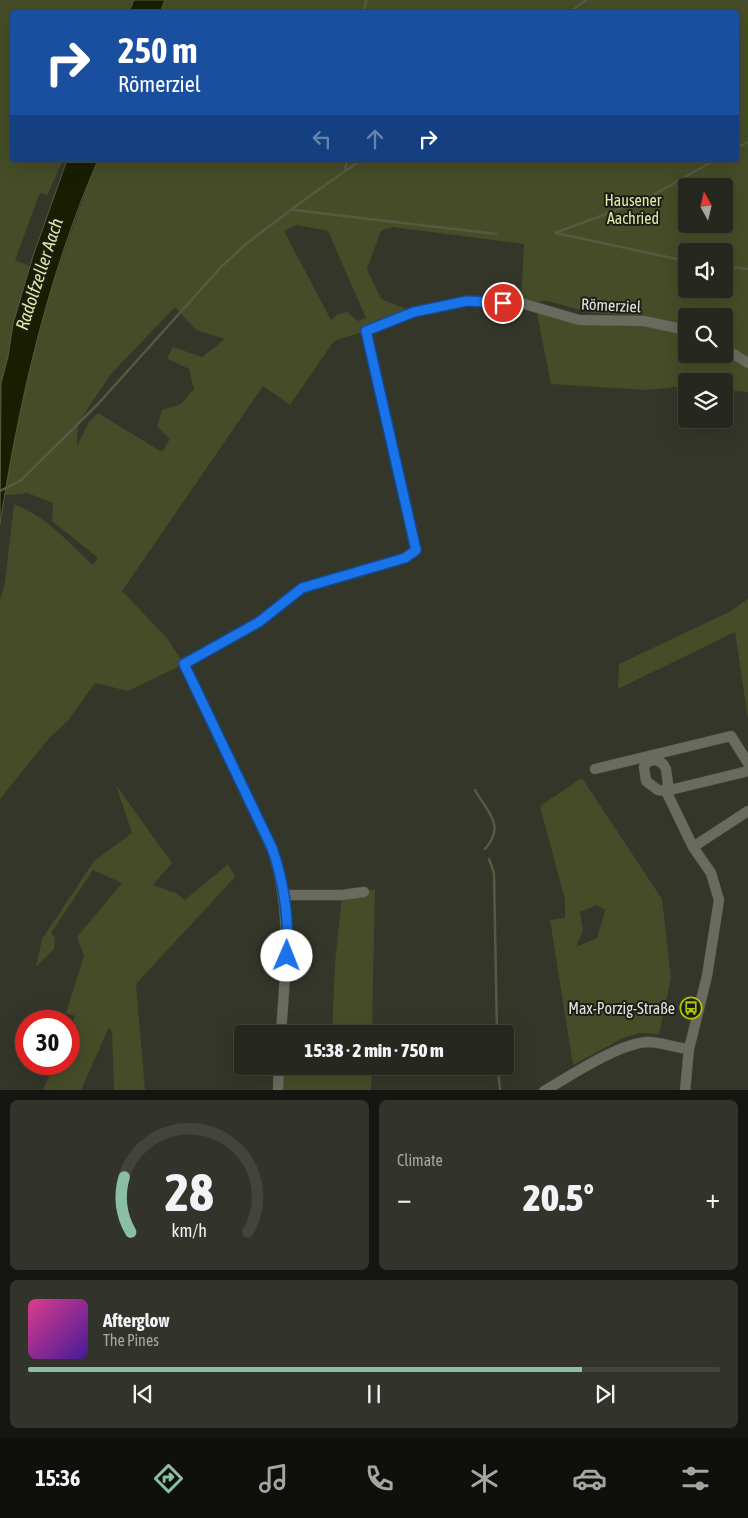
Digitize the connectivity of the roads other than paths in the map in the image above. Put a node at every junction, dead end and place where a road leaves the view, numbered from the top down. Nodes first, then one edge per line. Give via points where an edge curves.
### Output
1 (678, 328) edge
2 (733, 354) edge
3 (748, 363) edge
4 (657, 757) junction
5 (748, 763) edge
6 (595, 769) dead end
7 (748, 771) edge
8 (666, 791) junction
9 (748, 811) edge
10 (693, 847) junction
11 (364, 892) dead end
12 (283, 896) junction
13 (282, 1025) edge
14 (690, 1049) junction
15 (279, 1075) edge
16 (278, 1090) edge
17 (544, 1090) edge
18 (685, 1090) edge

1 - 12 street, Römerziel via 644,321 579,320 522,303 467,301 414,312 366,331 416,550 405,558 302,588 259,622 184,664 272,848 280,871
2 - 3 street
4 - 5 street via 731,736
4 - 6 street
4 - 8 street via 666,769
4 - 8 street via 648,761 644,775 651,786
7 - 8 street
8 - 10 street
9 - 10 street
10 - 14 street via 711,873 719,900
11 - 12 street
12 - 13 street via 288,941
14 - 17 street via 649,1042 632,1045
14 - 18 street
15 - 16 street

